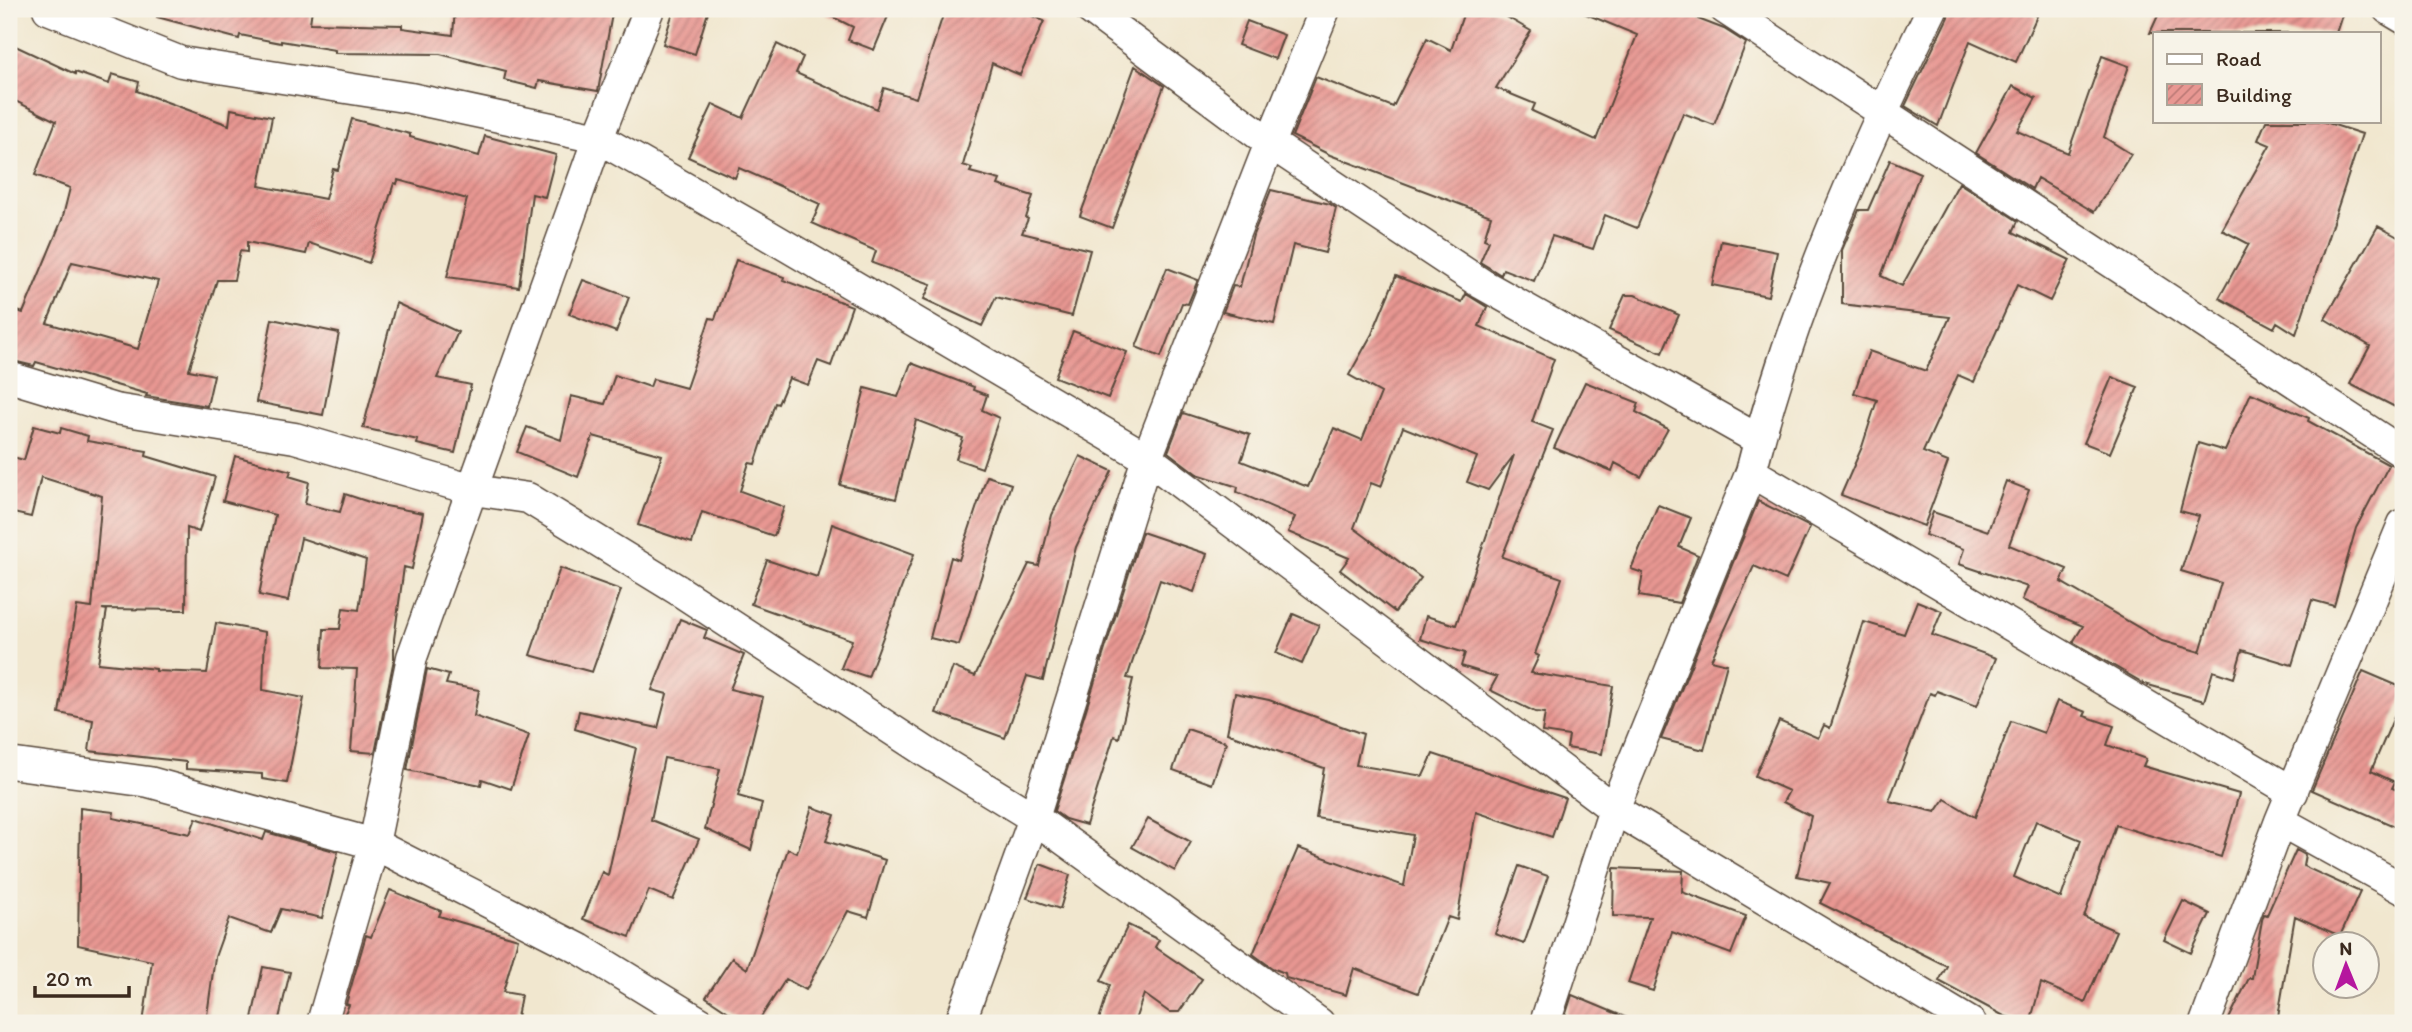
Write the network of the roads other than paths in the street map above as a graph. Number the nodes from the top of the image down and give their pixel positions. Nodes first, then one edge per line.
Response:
1 (48, 9) edge
2 (649, 9) edge
3 (1090, 9) edge
4 (1325, 9) edge
5 (1725, 9) edge
6 (1932, 9) edge
7 (2388, 9) edge
8 (2403, 18) edge
9 (1881, 112) junction
10 (598, 138) junction
11 (1270, 143) junction
12 (9, 377) edge
13 (1759, 440) junction
14 (2403, 453) edge
15 (1147, 458) junction
16 (1751, 472) junction
17 (472, 491) junction
18 (2403, 524) edge
19 (9, 763) edge
20 (2293, 792) junction
21 (1615, 809) junction
22 (1034, 818) junction
23 (2280, 821) junction
24 (374, 844) junction
25 (2403, 890) edge
26 (322, 1023) edge
27 (701, 1023) edge
28 (960, 1023) edge
29 (1319, 1023) edge
30 (1545, 1023) edge
31 (1971, 1023) edge
32 (2205, 1023) edge

1 - 10 street
2 - 10 street
3 - 11 street
4 - 11 street
5 - 9 street
6 - 9 street
7 - 8 street
9 - 13 street
9 - 14 street
10 - 15 street
10 - 17 street
11 - 13 street
11 - 15 street
12 - 17 street
13 - 16 street
15 - 21 street
15 - 22 street
16 - 20 street
16 - 21 street
17 - 22 street
17 - 24 street
18 - 20 street
19 - 24 street
20 - 23 street
21 - 30 street
21 - 31 street
22 - 28 street
22 - 29 street
23 - 25 street
23 - 32 street
24 - 26 street
24 - 27 street

